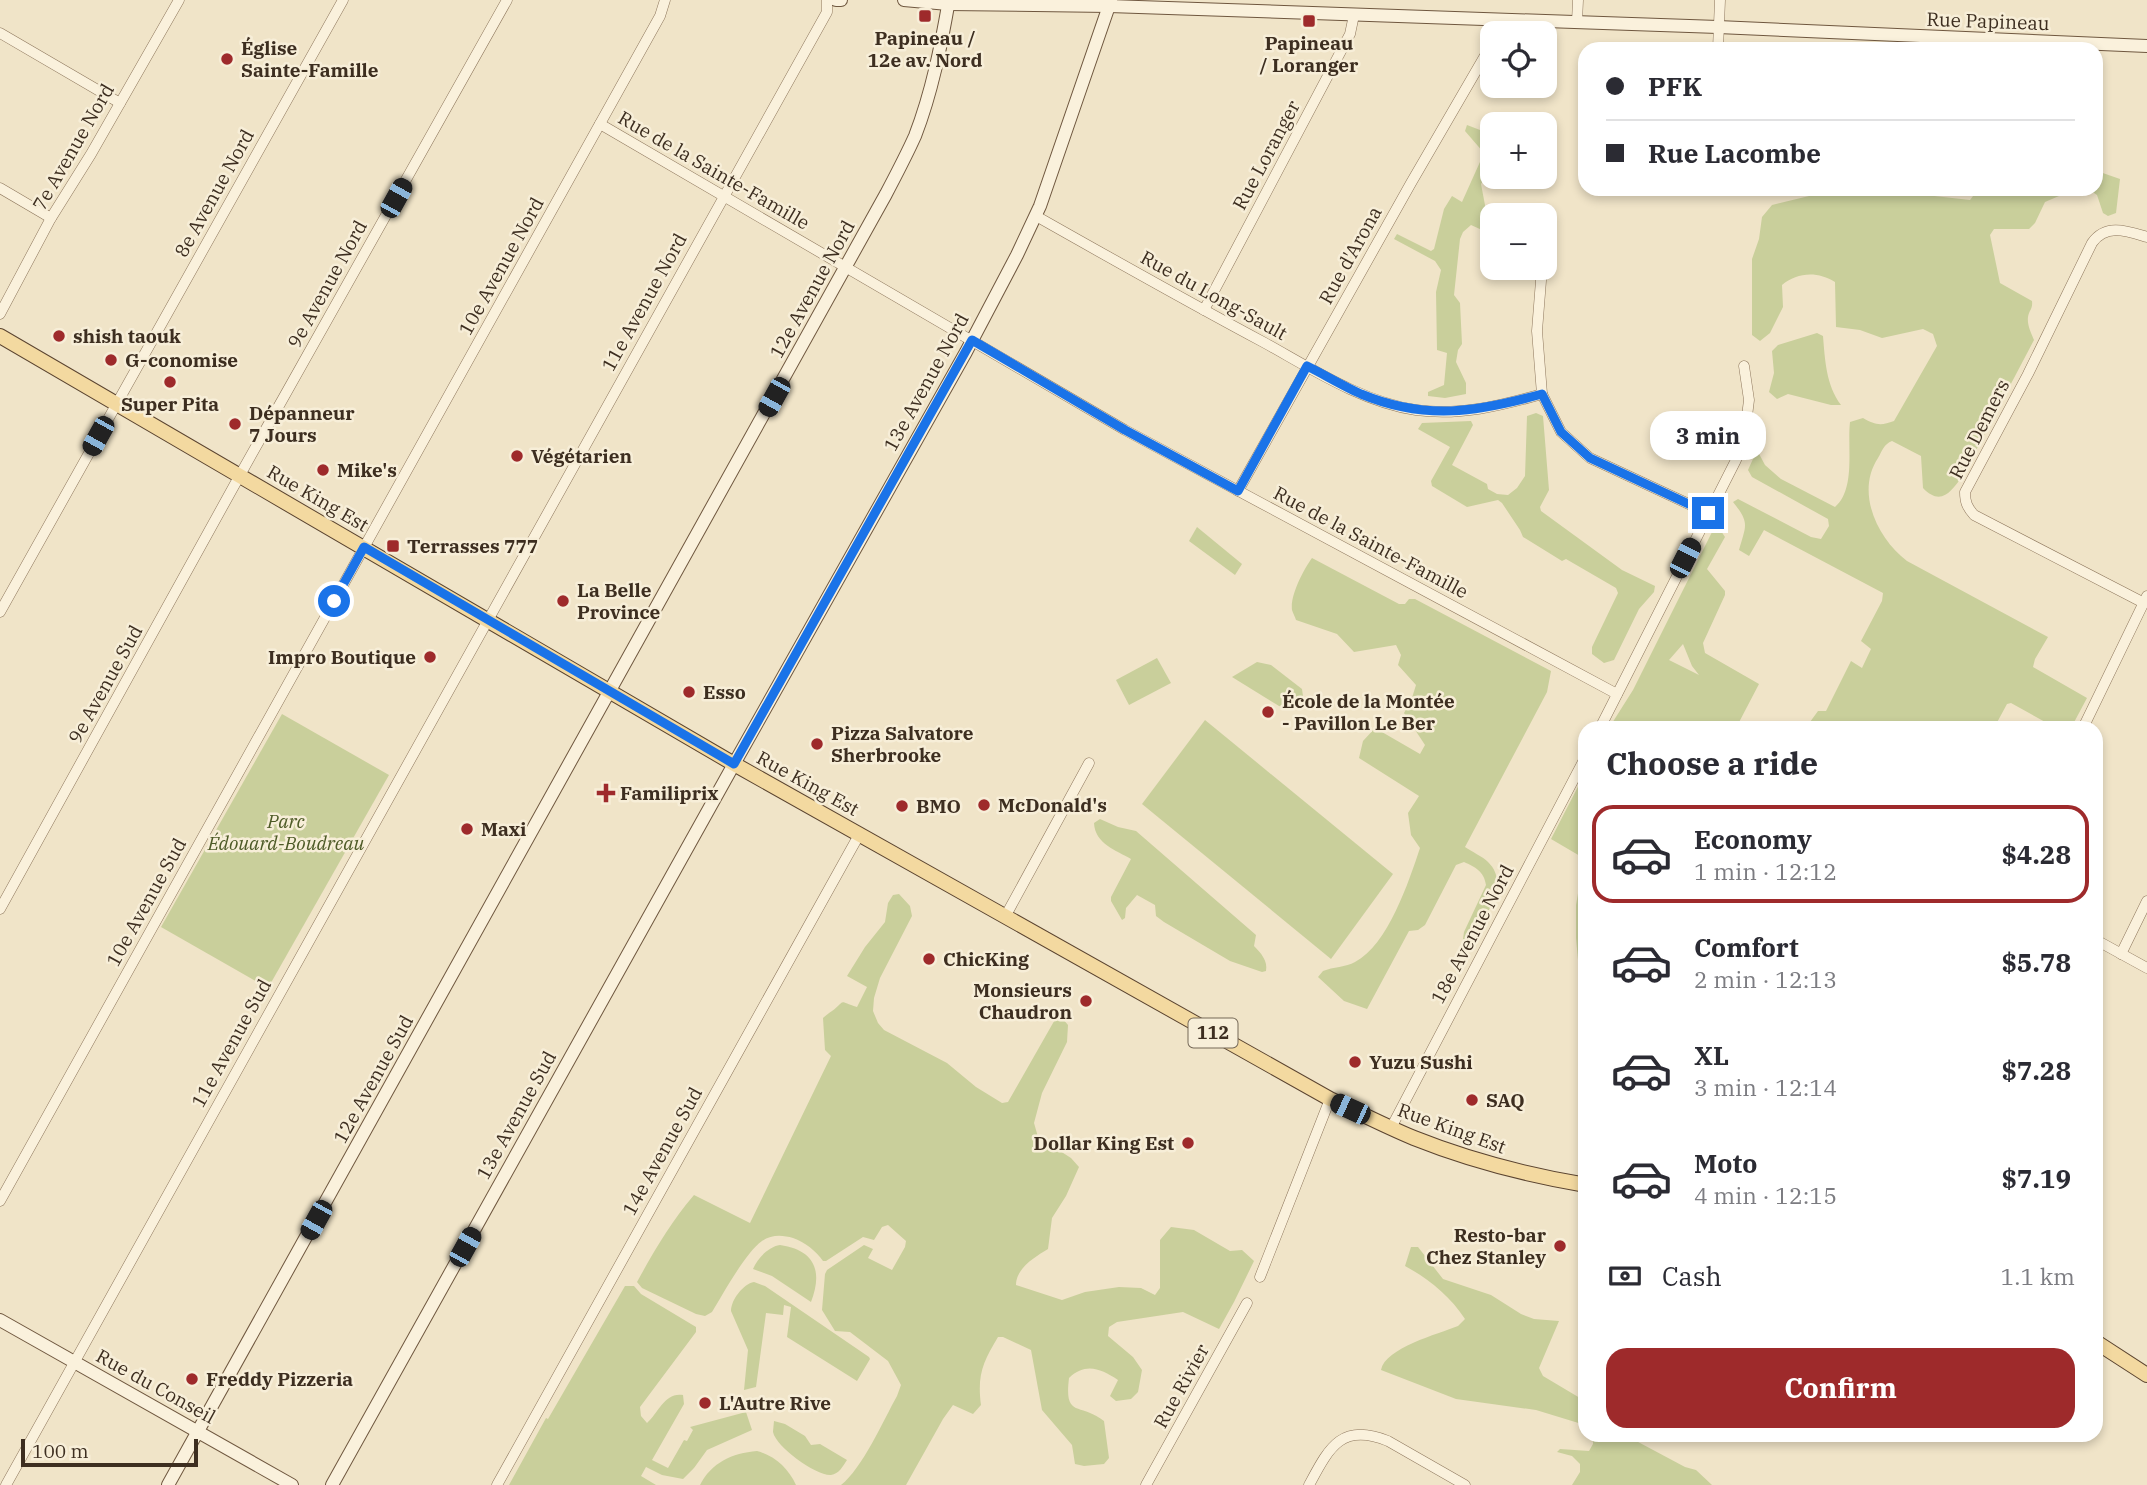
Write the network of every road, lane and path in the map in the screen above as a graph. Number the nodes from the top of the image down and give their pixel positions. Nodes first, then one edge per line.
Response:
1 (179, 0) edge
2 (343, 0) edge
3 (507, 0) edge
4 (666, 0) edge
5 (827, 0) edge
6 (904, 0) edge
7 (1578, 0) edge
8 (1720, 0) edge
9 (949, 2) edge
10 (1110, 3) edge
11 (1354, 15) junction
12 (1494, 20) joint
13 (1577, 22) junction
14 (1718, 27) junction
15 (0, 33) edge
16 (1718, 42) edge
17 (2057, 42) edge
18 (2103, 44) edge
19 (2147, 46) edge
20 (1480, 64) edge
21 (120, 103) junction
22 (600, 124) junction
23 (0, 188) edge
24 (723, 197) junction
25 (1036, 216) junction
26 (51, 219) junction
27 (2147, 237) edge
28 (846, 267) junction
29 (1541, 280) edge
30 (1204, 310) junction
31 (0, 314) edge
32 (0, 336) edge
33 (972, 340) junction
34 (1307, 366) junction
35 (1744, 366) dead end
36 (1542, 394) junction
37 (116, 404) junction
38 (240, 475) junction
39 (1238, 491) junction
40 (1708, 513) junction
41 (364, 547) junction
42 (2146, 600) edge
43 (0, 612) edge
44 (487, 620) junction
45 (611, 692) junction
46 (1618, 694) junction
47 (1604, 721) edge
48 (2086, 721) edge
49 (1089, 762) dead end
50 (734, 764) junction
51 (1578, 772) edge
52 (859, 835) junction
53 (2147, 901) edge
54 (0, 909) edge
55 (1005, 917) junction
56 (2103, 944) edge
57 (2121, 954) junction
58 (2147, 968) edge
59 (1330, 1099) junction
60 (1391, 1128) junction
61 (1578, 1183) edge
62 (0, 1200) edge
63 (1260, 1277) dead end
64 (1247, 1303) dead end
65 (0, 1321) edge
66 (2103, 1347) edge
67 (74, 1362) junction
68 (2147, 1375) edge
69 (198, 1432) junction
70 (6, 1485) edge
71 (168, 1485) edge
72 (292, 1485) edge
73 (332, 1485) edge
74 (497, 1485) edge
75 (1146, 1485) edge
76 (1309, 1485) edge
77 (1465, 1485) edge

1 - 21 street, 7e Avenue Nord
2 - 37 street, 8e Avenue Nord
3 - 38 street, 9e Avenue Nord
4 - 22 street, 10e Avenue Nord
5 - 24 street, 11e Avenue Nord
6 - 9 main road, Rue Papineau
7 - 13 street
8 - 14 street
9 - 10 main road, Rue Papineau
9 - 28 main road, 12e Avenue Nord
10 - 11 main road, Rue Papineau
10 - 25 main road, 13e Avenue Nord
11 - 12 main road, Rue Papineau
11 - 30 street, Rue Loranger
12 - 13 main road, Rue Papineau
13 - 14 main road, Rue Papineau
14 - 16 street
14 - 17 main road, Rue Papineau
15 - 21 street
18 - 19 main road, Rue Papineau
20 - 34 street, Rue d'Arona
21 - 26 street, 7e Avenue Nord
22 - 24 street, Rue de la Sainte-Famille
22 - 41 street, 10e Avenue Nord
23 - 26 street
24 - 28 street, Rue de la Sainte-Famille
24 - 44 street, 11e Avenue Nord
25 - 30 street, Rue du Long-Sault
25 - 33 main road, 13e Avenue Nord
26 - 31 street, 7e Avenue Nord
27 - 42 street, Rue Demers
28 - 33 street, Rue de la Sainte-Famille
28 - 45 main road, 12e Avenue Nord
29 - 36 street
30 - 34 street, Rue du Long-Sault
32 - 37 main road, Rue King Est / 112
33 - 39 street, Rue de la Sainte-Famille
33 - 50 main road, 13e Avenue Nord
34 - 36 street, Rue du Long-Sault
34 - 39 street, Rue d'Arona
35 - 40 street
36 - 40 street
37 - 38 main road, Rue King Est / 112
37 - 43 street, 8e Avenue Nord
38 - 41 main road, Rue King Est / 112
38 - 54 street, 9e Avenue Sud
39 - 46 street, Rue de la Sainte-Famille
40 - 46 street
41 - 44 main road, Rue King Est / 112
41 - 62 street, 10e Avenue Sud
42 - 48 street
44 - 45 main road, Rue King Est / 112
44 - 67 street, 11e Avenue Sud
45 - 50 main road, Rue King Est / 112
45 - 69 main road, 12e Avenue Sud
46 - 47 street
49 - 55 street
50 - 52 main road, Rue King Est / 112
50 - 73 main road, 13e Avenue Sud
51 - 60 street, 18e Avenue Nord
52 - 55 main road, Rue King Est / 112
52 - 74 street, 14e Avenue Sud
53 - 57 street
55 - 59 main road, Rue King Est / 112
56 - 57 street
57 - 58 street
59 - 60 main road, Rue King Est / 112
59 - 63 street
60 - 61 main road, Rue King Est / 112
64 - 75 street, Rue Rivier
65 - 67 main road, Rue du Conseil
66 - 68 main road
67 - 69 main road, Rue du Conseil
67 - 70 street, 11e Avenue Sud
69 - 71 main road, 12e Avenue Sud
69 - 72 main road, Rue du Conseil
76 - 77 street

